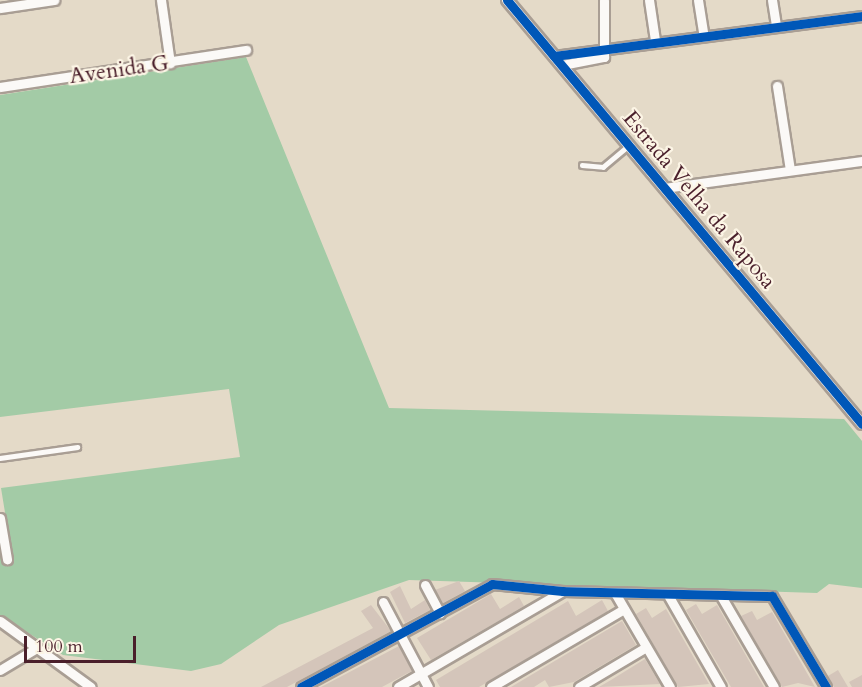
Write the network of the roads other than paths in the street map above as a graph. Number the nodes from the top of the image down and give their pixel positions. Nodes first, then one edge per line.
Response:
1 (54, 0) edge
2 (161, 0) edge
3 (507, 0) edge
4 (604, 0) edge
5 (649, 0) edge
6 (698, 0) edge
7 (772, 0) edge
8 (0, 8) edge
9 (862, 16) edge
10 (776, 25) junction
11 (703, 33) junction
12 (655, 40) junction
13 (608, 46) junction
14 (242, 53) dead end
15 (554, 56) junction
16 (170, 63) junction
17 (561, 65) junction
18 (777, 86) dead end
19 (0, 87) edge
20 (628, 146) junction
21 (862, 161) edge
22 (582, 165) dead end
23 (790, 170) junction
24 (664, 188) junction
25 (861, 422) edge
26 (77, 447) dead end
27 (0, 458) edge
28 (0, 518) edge
29 (6, 559) dead end
30 (425, 585) dead end
31 (563, 591) junction
32 (615, 593) junction
33 (668, 595) junction
34 (721, 596) junction
35 (383, 602) dead end
36 (624, 609) junction
37 (440, 613) junction
38 (0, 621) edge
39 (401, 635) junction
40 (646, 647) junction
41 (35, 649) junction
42 (0, 670) edge
43 (422, 675) junction
44 (91, 687) edge
45 (301, 687) edge
46 (398, 687) edge
47 (429, 687) edge
48 (491, 687) edge
49 (579, 687) edge
50 (669, 687) edge
51 (721, 687) edge
52 (774, 687) edge
53 (826, 687) edge

1 - 8 street
2 - 16 street
3 - 15 street, Estrada Velha da Raposa
4 - 13 street
5 - 12 street
6 - 11 street
7 - 10 street
9 - 10 street
10 - 11 street
11 - 12 street
12 - 13 street
13 - 15 street
13 - 17 street
14 - 16 street, Avenida G
15 - 17 street, Estrada Velha da Raposa
16 - 19 street, Avenida G
17 - 20 street, Estrada Velha da Raposa
18 - 23 street
20 - 22 lane
20 - 24 street, Estrada Velha da Raposa
21 - 23 street
23 - 24 street
24 - 25 street, Estrada Velha da Raposa
26 - 27 lane
28 - 29 street
30 - 37 street
31 - 32 street
31 - 37 street
31 - 43 street
32 - 33 street
32 - 36 street
33 - 34 street
33 - 51 street
34 - 52 street
34 - 53 street
35 - 39 street
36 - 40 street
36 - 48 street
37 - 39 street
38 - 41 street
39 - 43 street
39 - 45 street
40 - 49 street
40 - 50 street
41 - 42 street
41 - 44 street
43 - 46 street
43 - 47 street

